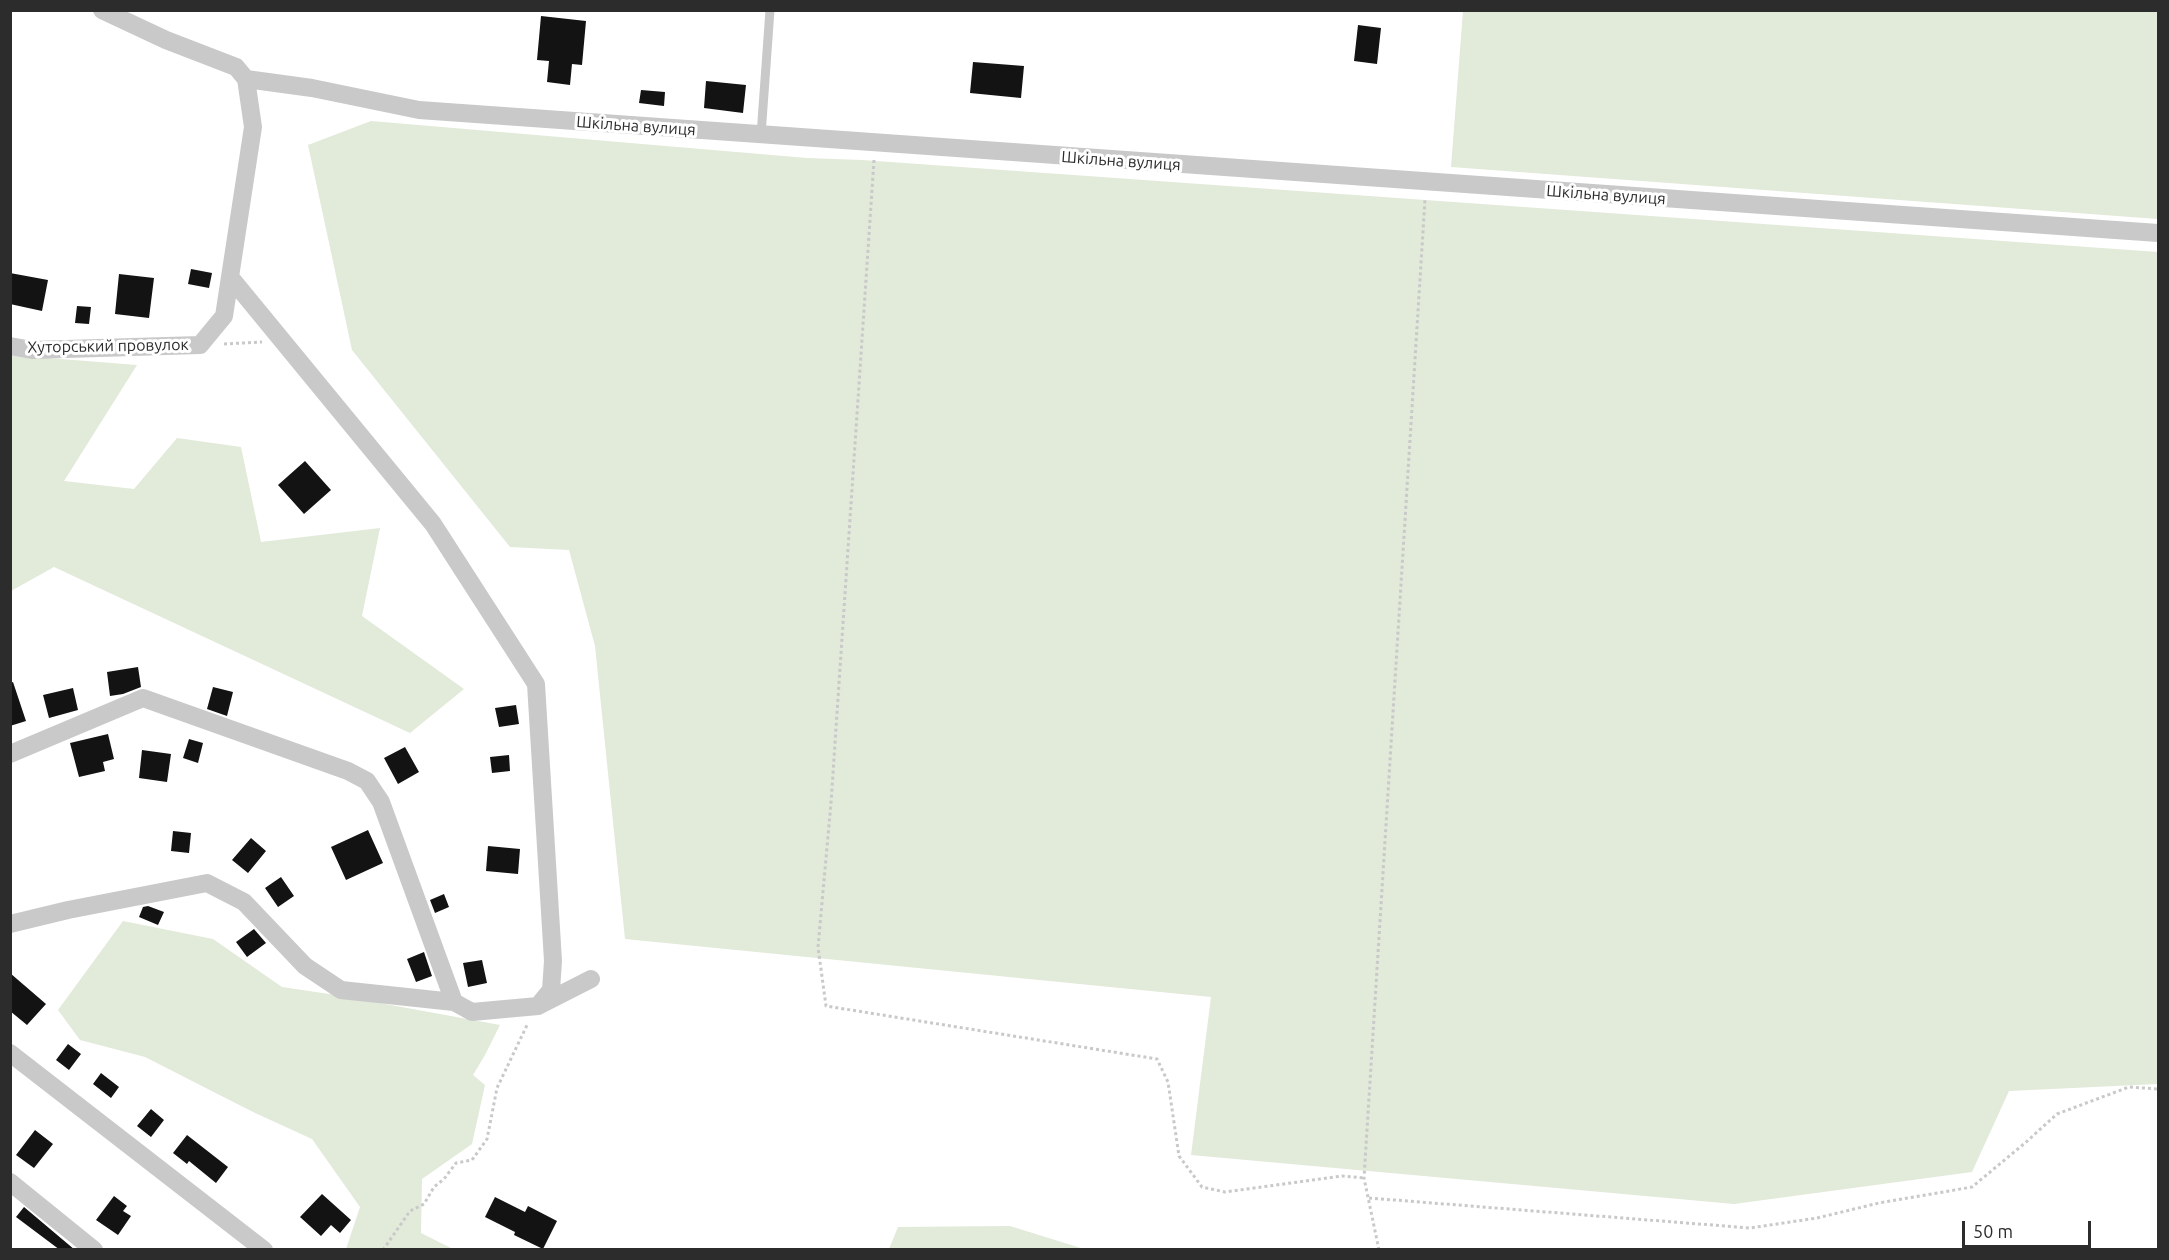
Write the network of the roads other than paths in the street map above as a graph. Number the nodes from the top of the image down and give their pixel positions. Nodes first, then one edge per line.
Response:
1 (102, 10) edge
2 (770, 10) edge
3 (246, 79) junction
4 (761, 135) junction
5 (2158, 233) edge
6 (230, 277) junction
7 (10, 346) edge
8 (10, 754) edge
9 (10, 924) edge
10 (591, 979) dead end
11 (454, 1002) junction
12 (538, 1006) junction
13 (10, 1053) edge
14 (10, 1182) edge
15 (94, 1250) edge
16 (264, 1250) edge

1 - 3 street, Шкільна вулиця
2 - 4 lane
3 - 4 street, Шкільна вулиця
3 - 6 street, Хуторський провулок
4 - 5 street, Шкільна вулиця
6 - 7 street, Хуторський провулок
6 - 12 street
8 - 11 street
9 - 11 street
10 - 12 street
11 - 12 street
13 - 16 street
14 - 15 street

